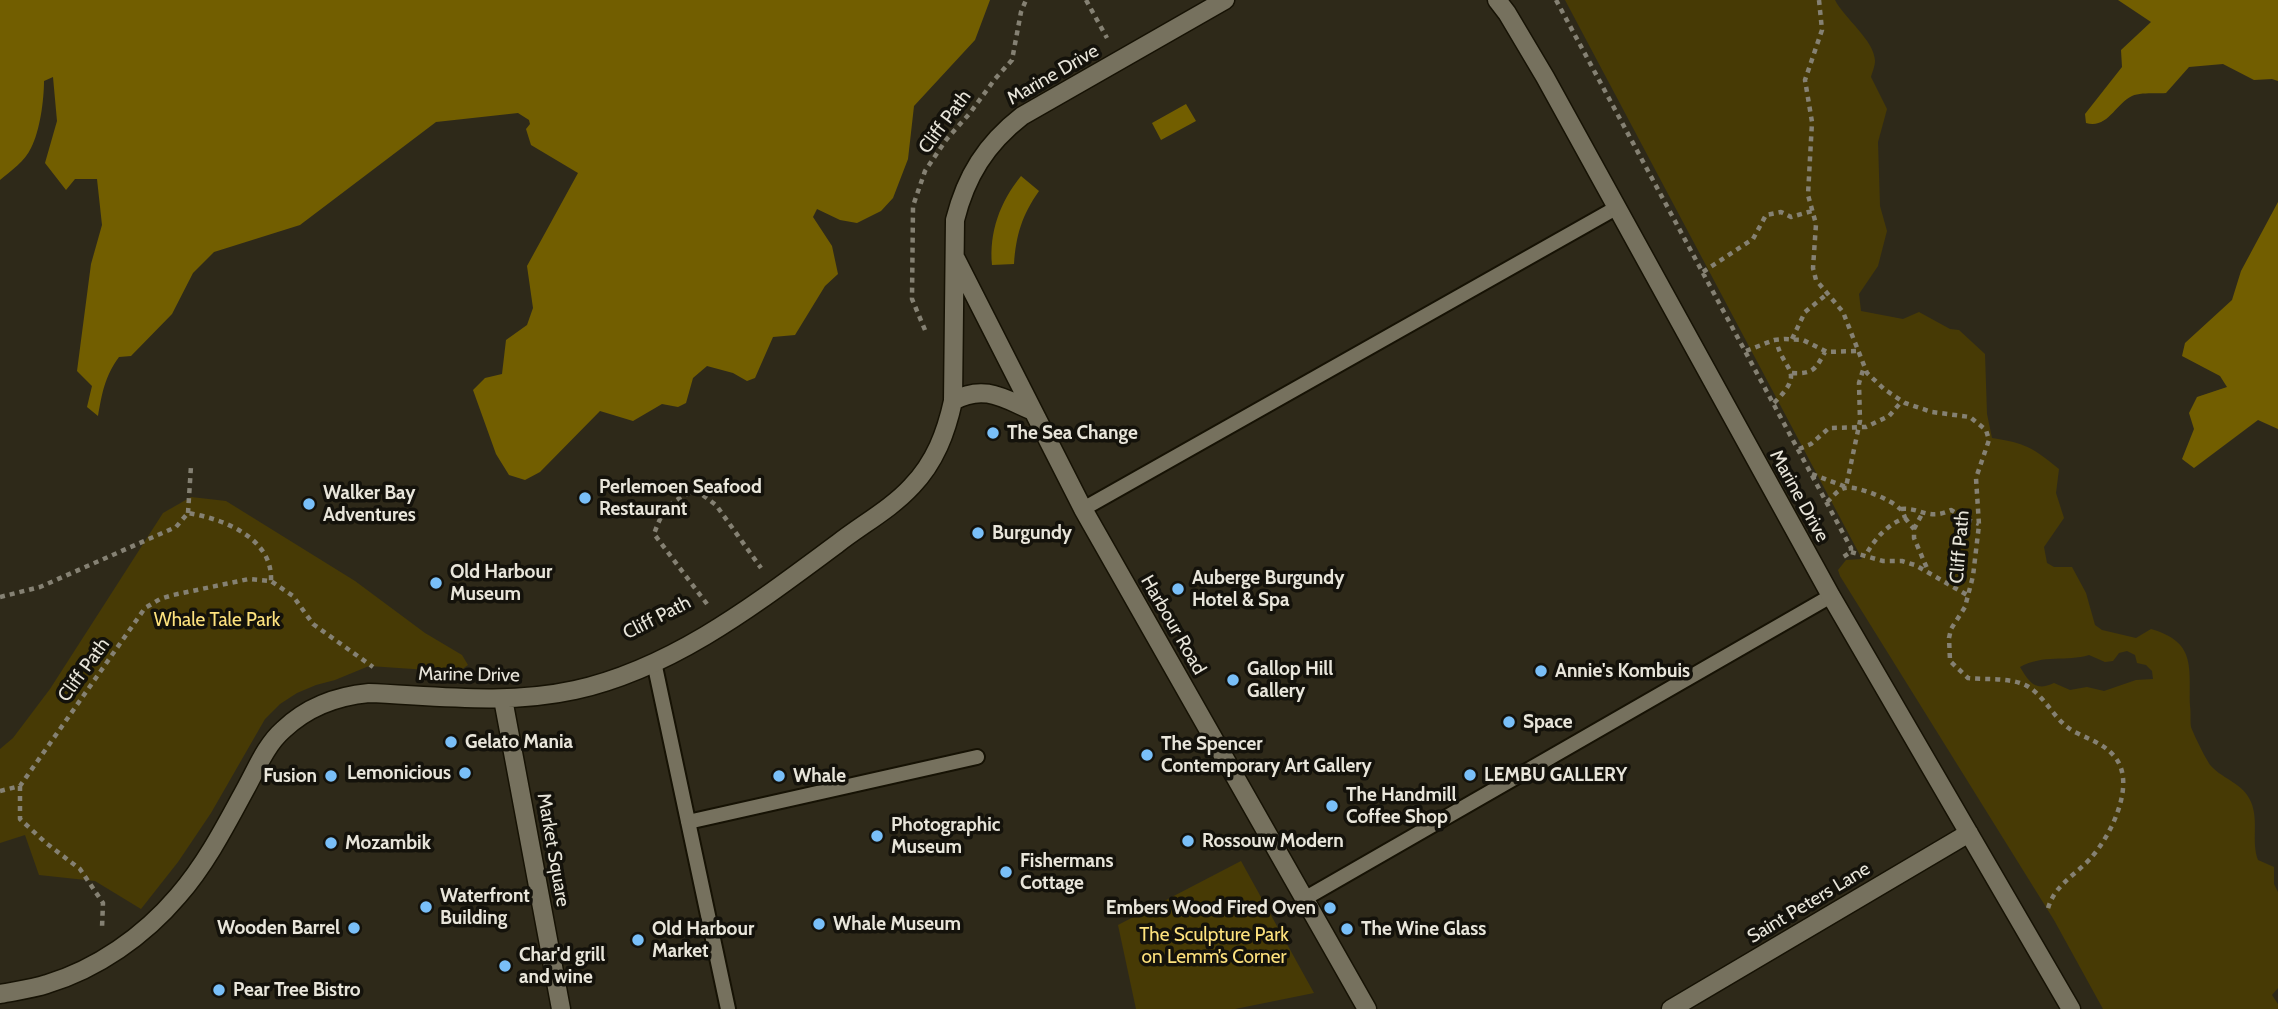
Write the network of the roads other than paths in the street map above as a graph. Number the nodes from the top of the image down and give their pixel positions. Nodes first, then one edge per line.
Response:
1 (1225, 0) edge
2 (1497, 0) edge
3 (1616, 208) junction
4 (954, 256) junction
5 (953, 401) junction
6 (1033, 411) junction
7 (1083, 509) junction
8 (1830, 596) junction
9 (653, 662) junction
10 (503, 699) junction
11 (977, 757) dead end
12 (688, 822) junction
13 (1969, 833) junction
14 (1304, 899) junction
15 (0, 994) edge
16 (561, 1009) edge
17 (728, 1009) edge
18 (1367, 1009) edge
19 (1671, 1009) edge
20 (2071, 1009) edge

1 - 4 street, Marine Drive
2 - 3 street, Marine Drive
3 - 7 lane
3 - 8 street, Marine Drive
4 - 5 street, Marine Drive
4 - 6 street, Harbour Road
5 - 6 street
5 - 9 street, Marine Drive
6 - 7 street, Harbour Road
7 - 14 street, Harbour Road
8 - 13 street, Marine Drive
8 - 14 lane
9 - 10 street, Marine Drive
9 - 12 lane
10 - 15 street, Marine Drive
10 - 16 street, Market Square
11 - 12 lane
12 - 17 lane
13 - 19 street, Saint Peters Lane
13 - 20 street, Marine Drive
14 - 18 street, Harbour Road

